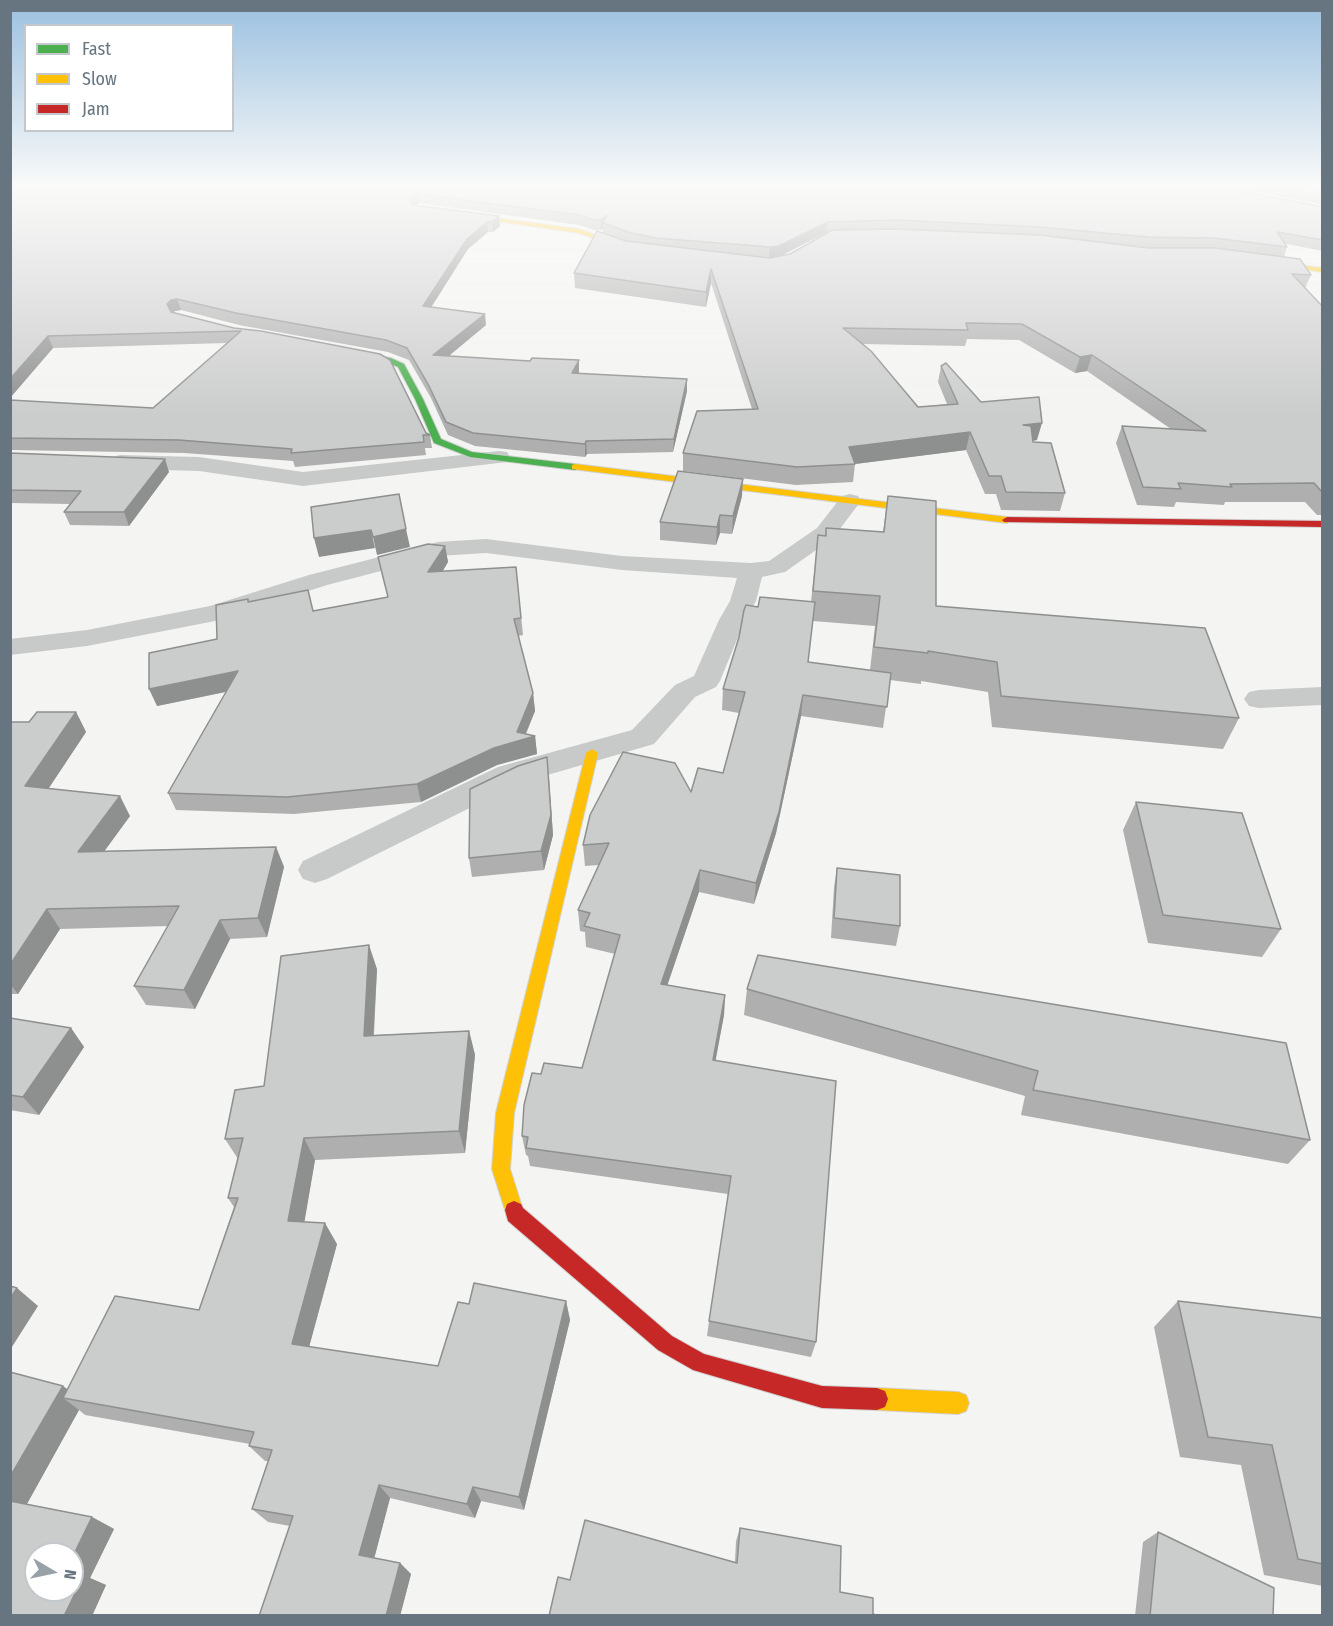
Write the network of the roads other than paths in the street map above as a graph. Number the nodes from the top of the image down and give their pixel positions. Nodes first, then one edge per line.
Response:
1 (1267, 263) edge
2 (1323, 270) edge
3 (332, 348) edge
4 (499, 457) junction
5 (98, 461) edge
6 (850, 501) junction
7 (1323, 524) edge
8 (751, 571) junction
9 (10, 647) edge
10 (1323, 696) edge
11 (1259, 699) dead end
12 (592, 753) junction
13 (315, 870) dead end
14 (958, 1403) dead end

1 - 2 street
3 - 4 street
4 - 5 street
4 - 6 street
6 - 7 street
6 - 8 street
8 - 9 street
8 - 12 street
10 - 11 street
12 - 13 street
12 - 14 street

